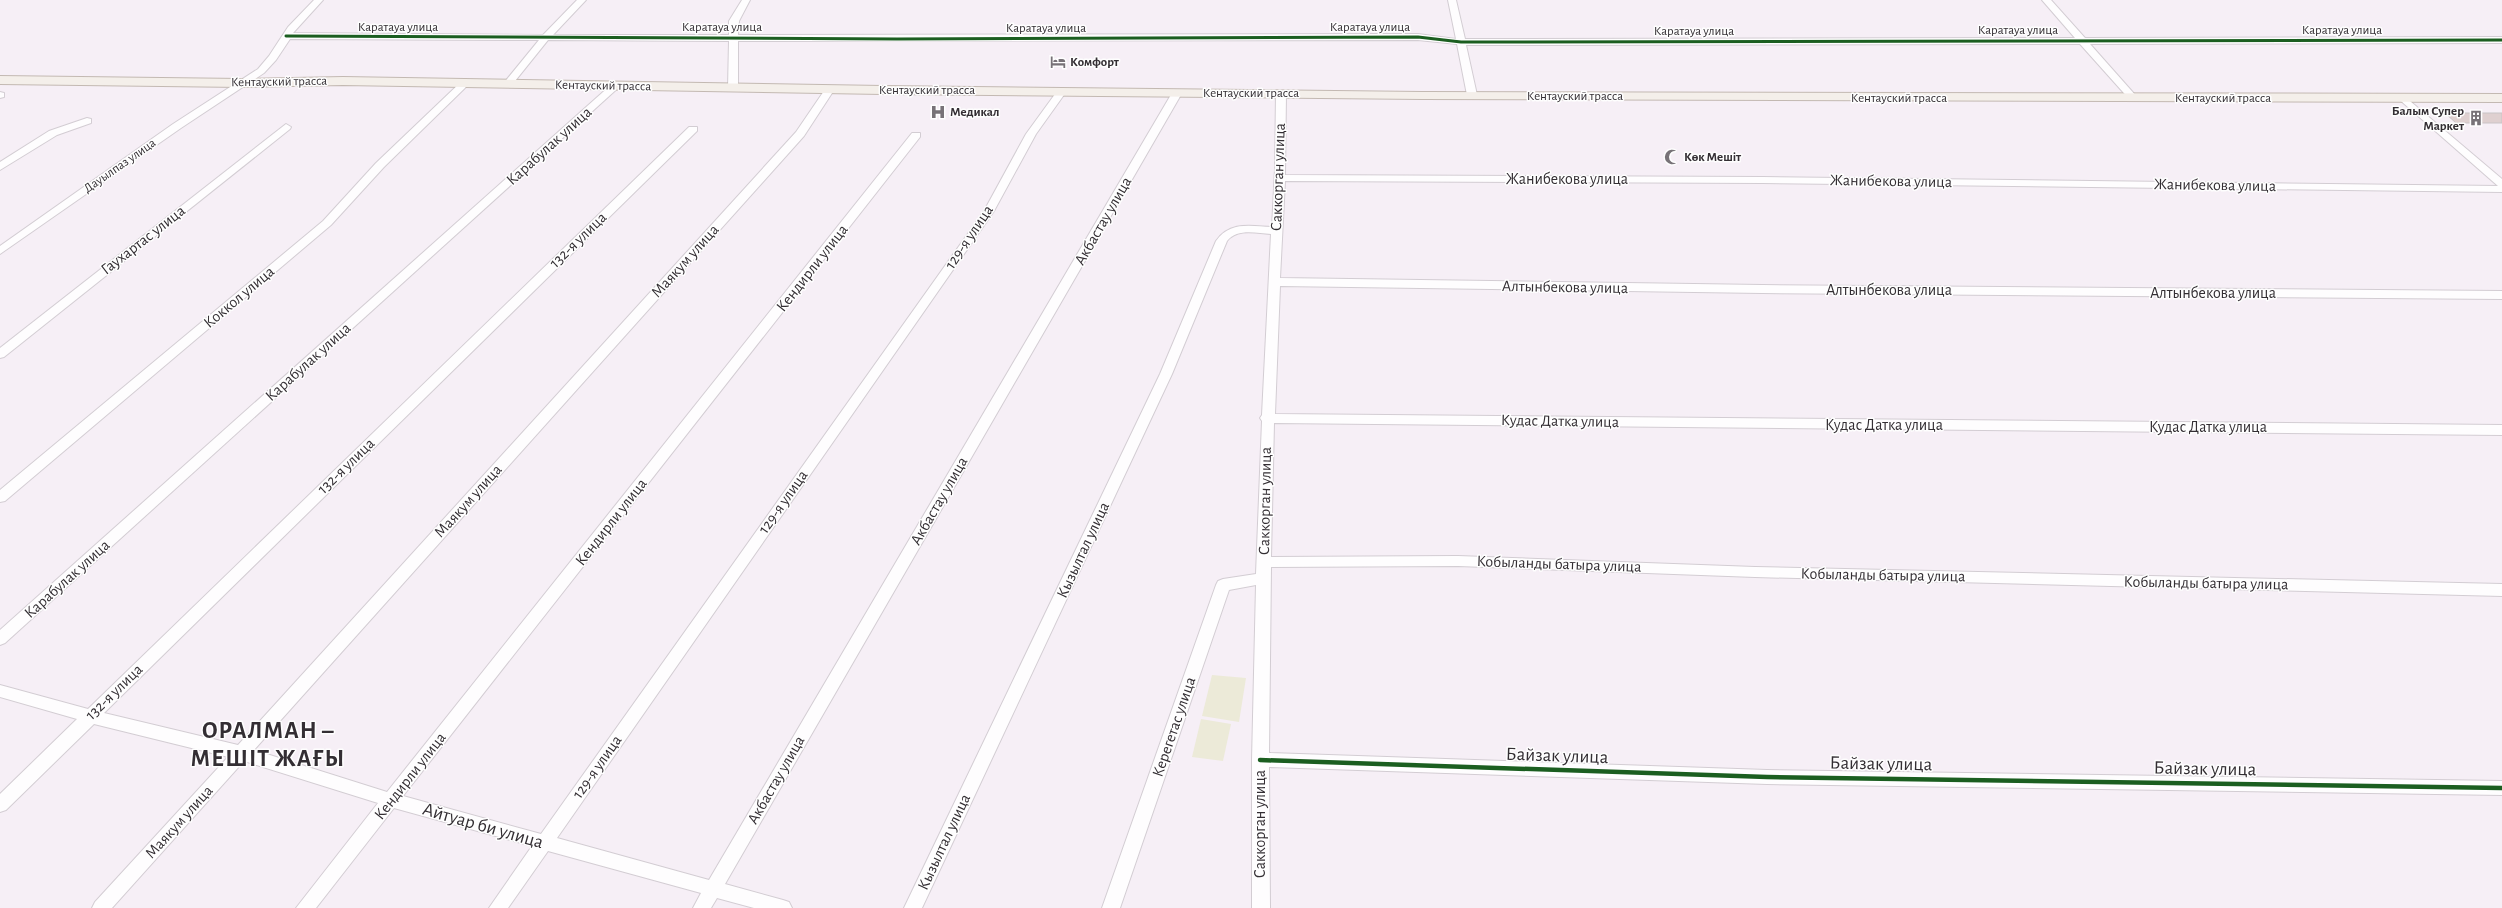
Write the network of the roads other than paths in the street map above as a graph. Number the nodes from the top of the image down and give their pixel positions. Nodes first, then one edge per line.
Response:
1 (319, 0) edge
2 (582, 0) edge
3 (746, 0) edge
4 (1452, 0) edge
5 (2046, 0) edge
6 (286, 36) junction
7 (733, 36) junction
8 (545, 38) junction
9 (2082, 40) junction
10 (2502, 40) edge
11 (1461, 42) junction
12 (0, 80) edge
13 (242, 83) junction
14 (464, 84) junction
15 (508, 84) junction
16 (616, 86) junction
17 (733, 88) junction
18 (829, 90) junction
19 (1060, 92) junction
20 (1177, 93) junction
21 (1281, 94) junction
22 (1472, 95) junction
23 (2502, 98) edge
24 (2134, 99) junction
25 (2404, 99) junction
26 (87, 121) dead end
27 (286, 127) dead end
28 (693, 129) dead end
29 (916, 135) dead end
30 (0, 167) edge
31 (1280, 178) junction
32 (2502, 184) edge
33 (2502, 189) edge
34 (1276, 231) junction
35 (0, 251) edge
36 (1276, 282) junction
37 (2502, 295) edge
38 (0, 354) edge
39 (1266, 418) junction
40 (2502, 430) edge
41 (0, 497) edge
42 (1263, 562) junction
43 (1263, 578) junction
44 (2502, 590) edge
45 (0, 639) edge
46 (0, 691) edge
47 (89, 716) junction
48 (241, 753) junction
49 (1260, 760) junction
50 (2502, 788) edge
51 (391, 800) junction
52 (0, 805) edge
53 (544, 843) junction
54 (712, 890) junction
55 (101, 908) edge
56 (305, 908) edge
57 (498, 908) edge
58 (702, 908) edge
59 (783, 908) edge
60 (913, 908) edge
61 (1111, 908) edge
62 (1261, 908) edge

1 - 6 street, Дауылпаз улица
2 - 8 street
3 - 7 street
4 - 11 street
5 - 9 street
6 - 8 street, Каратауа улица
6 - 13 street, Дауылпаз улица
7 - 8 street, Каратауа улица
7 - 11 street, Каратауа улица
7 - 17 street
8 - 15 street
9 - 10 street, Каратауа улица
9 - 11 street, Каратауа улица
9 - 24 street
11 - 22 street
12 - 13 main road, Кентауский трасса
13 - 14 main road, Кентауский трасса
13 - 35 street, Дауылпаз улица
14 - 15 main road, Кентауский трасса
14 - 41 street, Коккол улица
15 - 16 main road, Кентауский трасса
16 - 17 main road, Кентауский трасса
16 - 45 street, Карабулак улица
17 - 18 main road, Кентауский трасса
18 - 19 main road, Кентауский трасса
18 - 48 street, Маякум улица
19 - 20 main road, Кентауский трасса
19 - 53 street, 129-я улица
20 - 21 main road, Кентауский трасса
20 - 54 street, Акбастау улица
21 - 22 main road, Кентауский трасса
21 - 31 street, Саккорган улица
22 - 24 main road, Кентауский трасса
23 - 25 main road, Кентауский трасса
24 - 25 main road, Кентауский трасса
25 - 32 street
26 - 30 street
27 - 38 street, Гаухартас улица
28 - 47 street, 132-я улица
29 - 51 street, Кендирли улица
31 - 33 street, Жанибекова улица
31 - 34 street, Саккорган улица
34 - 36 street, Саккорган улица
34 - 60 street, Кызылтал улица
36 - 37 street, Алтынбекова улица
36 - 39 street, Саккорган улица
39 - 40 street, Кудас Датка улица
39 - 42 street, Саккорган улица
42 - 43 street, Саккорган улица
42 - 44 street, Кобыланды батыра улица
43 - 49 street, Саккорган улица
43 - 61 street, Керегетас улица
46 - 47 street, Айтуар би улица
47 - 48 street, Айтуар би улица
47 - 52 street, 132-я улица
48 - 51 street, Айтуар би улица
48 - 55 street, Маякум улица
49 - 50 street, Байзак улица
49 - 62 street, Саккорган улица
51 - 53 street, Айтуар би улица
51 - 56 street, Кендирли улица
53 - 54 street, Айтуар би улица
53 - 57 street, 129-я улица
54 - 58 street, Акбастау улица
54 - 59 street, Айтуар би улица

